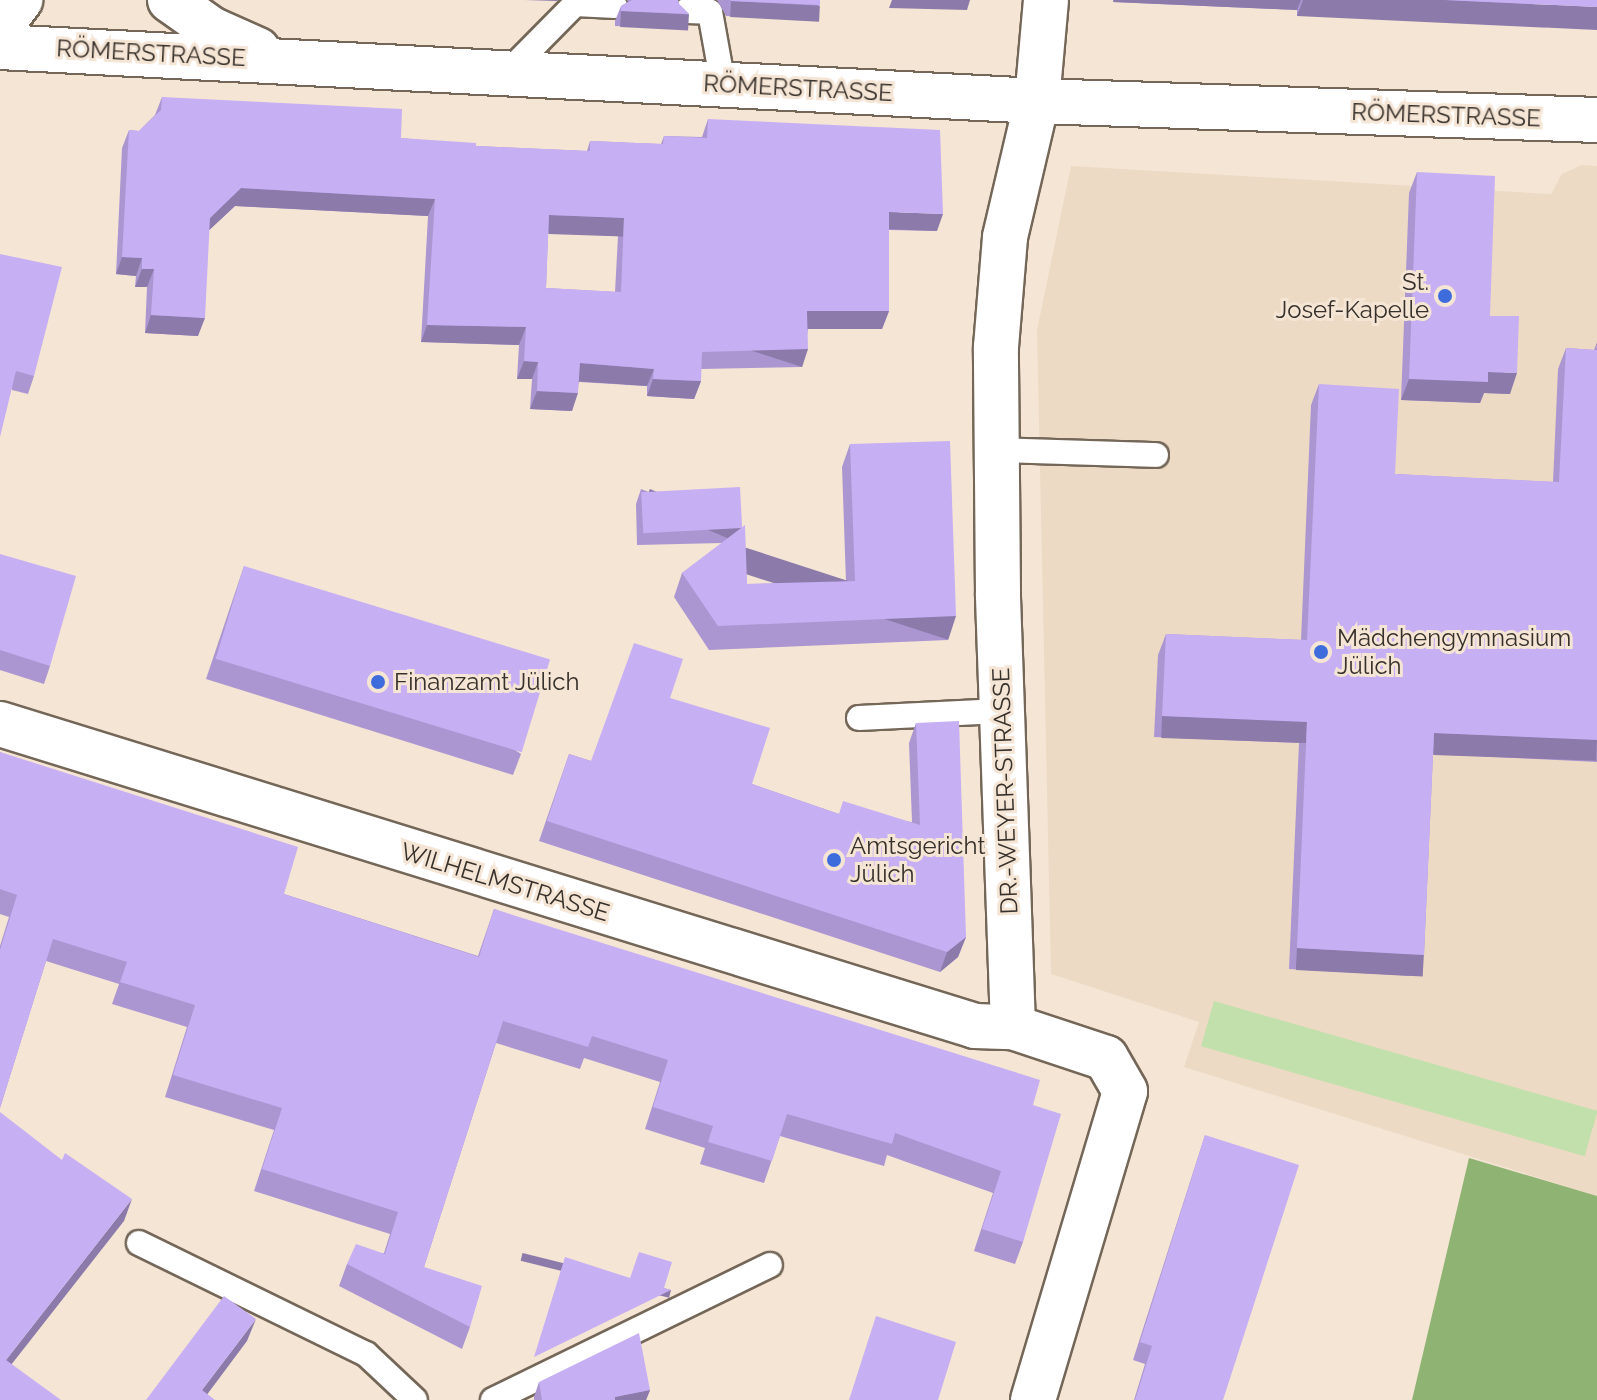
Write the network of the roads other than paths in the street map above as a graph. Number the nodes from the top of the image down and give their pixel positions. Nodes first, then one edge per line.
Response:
1 (20, 0) edge
2 (170, 0) edge
3 (1046, 0) edge
4 (576, 2) edge
5 (615, 6) dead end
6 (700, 8) edge
7 (0, 27) edge
8 (0, 47) edge
9 (279, 59) junction
10 (509, 71) junction
11 (723, 84) junction
12 (1037, 101) junction
13 (1597, 120) edge
14 (997, 450) junction
15 (1156, 455) dead end
16 (1002, 711) junction
17 (859, 718) dead end
18 (0, 724) edge
19 (1013, 1027) junction
20 (139, 1243) dead end
21 (770, 1265) dead end
22 (415, 1400) edge
23 (493, 1400) edge
24 (1033, 1400) edge

1 - 7 street
2 - 9 street
3 - 12 street, DR.-WEYER-STRASSE
4 - 5 lane
4 - 10 lane
6 - 11 lane
8 - 9 street, RÖMERSTRASSE
9 - 10 street, RÖMERSTRASSE
10 - 11 street, RÖMERSTRASSE
11 - 12 street, RÖMERSTRASSE
12 - 13 street, RÖMERSTRASSE
12 - 14 street, DR.-WEYER-STRASSE
14 - 15 lane
14 - 16 street, DR.-WEYER-STRASSE
16 - 17 lane
16 - 19 street, DR.-WEYER-STRASSE
18 - 19 street, WILHELMSTRASSE
19 - 24 street
20 - 22 lane
21 - 23 lane

